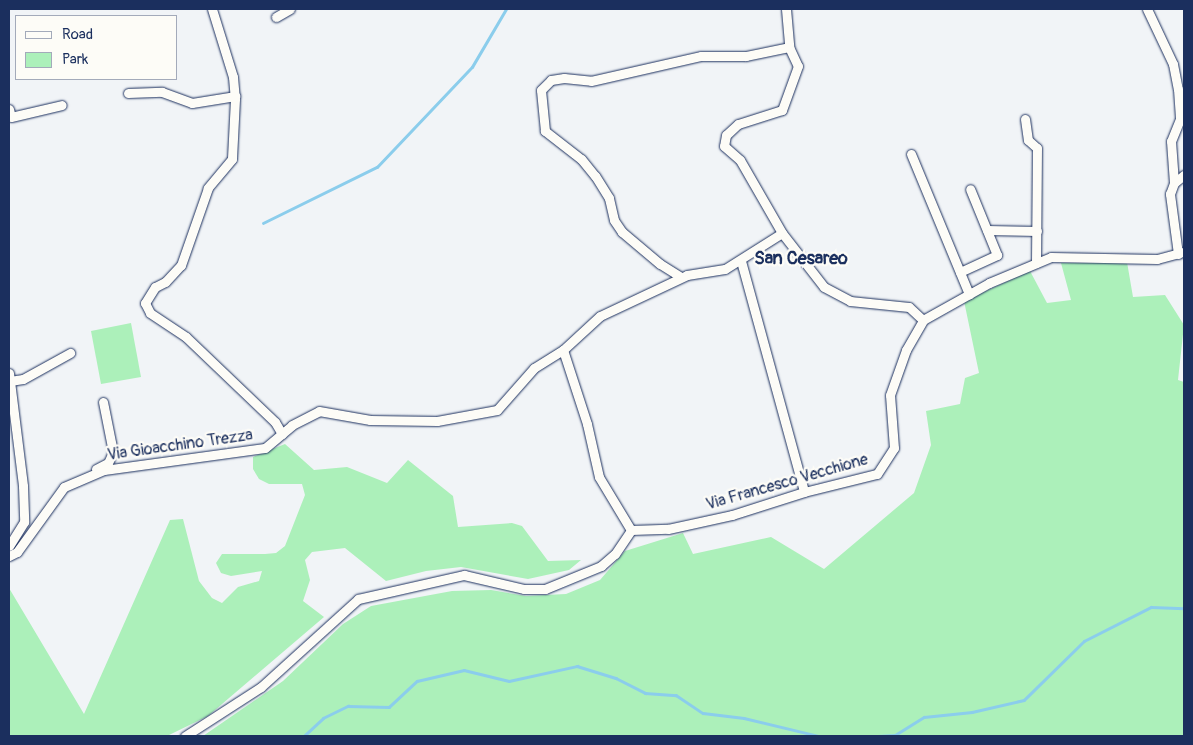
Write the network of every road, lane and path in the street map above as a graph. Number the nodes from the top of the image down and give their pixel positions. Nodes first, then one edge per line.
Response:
1 (212, 9) edge
2 (290, 9) edge
3 (786, 9) edge
4 (1147, 9) edge
5 (276, 17) dead end
6 (789, 47) junction
7 (128, 93) dead end
8 (235, 96) junction
9 (62, 105) dead end
10 (9, 109) edge
11 (1025, 119) dead end
12 (911, 154) dead end
13 (1184, 175) edge
14 (1174, 183) junction
15 (970, 189) dead end
16 (987, 230) junction
17 (1037, 231) junction
18 (782, 233) junction
19 (1181, 253) edge
20 (741, 261) junction
21 (1036, 263) junction
22 (960, 272) junction
23 (682, 277) junction
24 (969, 294) junction
25 (922, 320) junction
26 (563, 350) junction
27 (70, 353) dead end
28 (9, 377) edge
29 (103, 402) dead end
30 (282, 434) junction
31 (80, 480) junction
32 (804, 492) junction
33 (631, 530) junction
34 (9, 546) edge
35 (9, 556) edge
36 (185, 736) edge

1 - 8 street
2 - 5 street
3 - 6 street
4 - 14 street
6 - 18 street
6 - 23 street
7 - 8 street
8 - 30 street
9 - 10 street
11 - 17 street
12 - 22 street
13 - 14 street
14 - 19 street
15 - 16 street
16 - 17 street
16 - 22 street
17 - 21 street
18 - 20 street, Via Gioacchino Trezza
18 - 25 street
19 - 21 street
20 - 23 street, Via Gioacchino Trezza
20 - 32 street
21 - 24 street
22 - 24 street
23 - 26 street, Via Gioacchino Trezza
24 - 25 street
25 - 32 street, Via Francesco Vecchione
26 - 30 street, Via Gioacchino Trezza
26 - 33 street
27 - 28 street
28 - 34 street
29 - 31 street, Via Gioacchino Trezza
30 - 31 street, Via Gioacchino Trezza
31 - 35 street, Via Gioacchino Trezza
32 - 33 street, Via Francesco Vecchione
33 - 36 street

